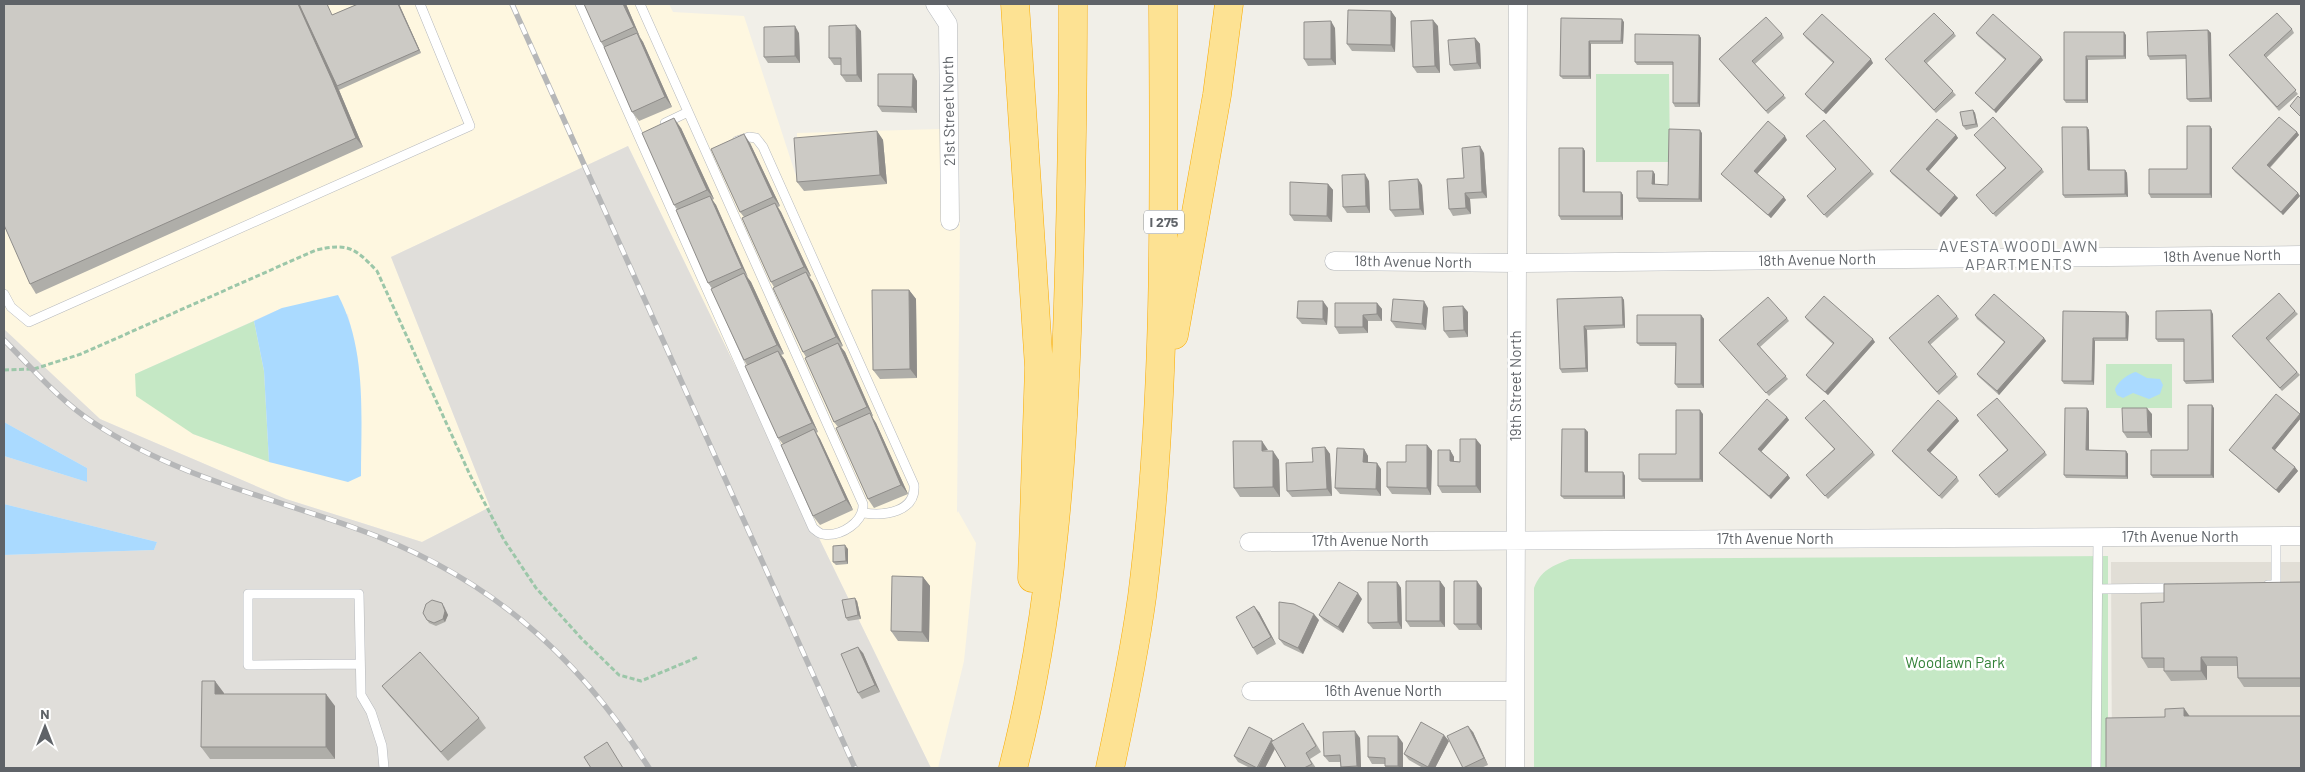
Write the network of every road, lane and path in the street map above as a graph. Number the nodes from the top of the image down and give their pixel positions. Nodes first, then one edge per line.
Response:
1 (420, 4) edge
2 (580, 4) edge
3 (640, 4) edge
4 (935, 4) edge
5 (1014, 4) edge
6 (1073, 4) edge
7 (1163, 4) edge
8 (1229, 4) edge
9 (1518, 4) edge
10 (688, 112) junction
11 (646, 132) junction
12 (732, 143) edge
13 (950, 222) dead end
14 (2301, 255) edge
15 (1334, 261) dead end
16 (1516, 263) junction
17 (4, 294) edge
18 (4, 370) edge
19 (1156, 440) junction
20 (864, 513) junction
21 (2301, 536) edge
22 (2276, 537) junction
23 (2098, 538) junction
24 (1516, 541) junction
25 (1249, 542) dead end
26 (2257, 585) edge
27 (2180, 587) edge
28 (2098, 589) junction
29 (698, 657) dead end
30 (360, 664) junction
31 (1251, 691) dead end
32 (1515, 691) junction
33 (1021, 737) junction
34 (384, 768) edge
35 (1013, 768) edge
36 (1110, 768) edge
37 (1516, 768) edge
38 (2096, 768) edge

1 - 17 lane
2 - 11 lane
3 - 10 lane
4 - 13 street, 21st Street North
5 - 33 highway
6 - 33 highway
7 - 19 highway, I 275
8 - 19 highway
9 - 16 street, 19th Street North
10 - 11 lane
10 - 20 lane
11 - 20 lane
12 - 20 lane
14 - 16 street, 18th Avenue North
15 - 16 street, 18th Avenue North
16 - 24 street, 19th Street North
18 - 29 path
19 - 36 highway, I 275
21 - 22 street, 17th Avenue North
22 - 23 street, 17th Avenue North
22 - 26 lane
23 - 24 street, 17th Avenue North
23 - 28 lane
24 - 25 street, 17th Avenue North
24 - 32 street, 19th Street North
27 - 28 lane
28 - 38 lane
30 - 30 lane
30 - 34 lane
31 - 32 street, 16th Avenue North
32 - 37 street, 19th Street North
33 - 35 highway

